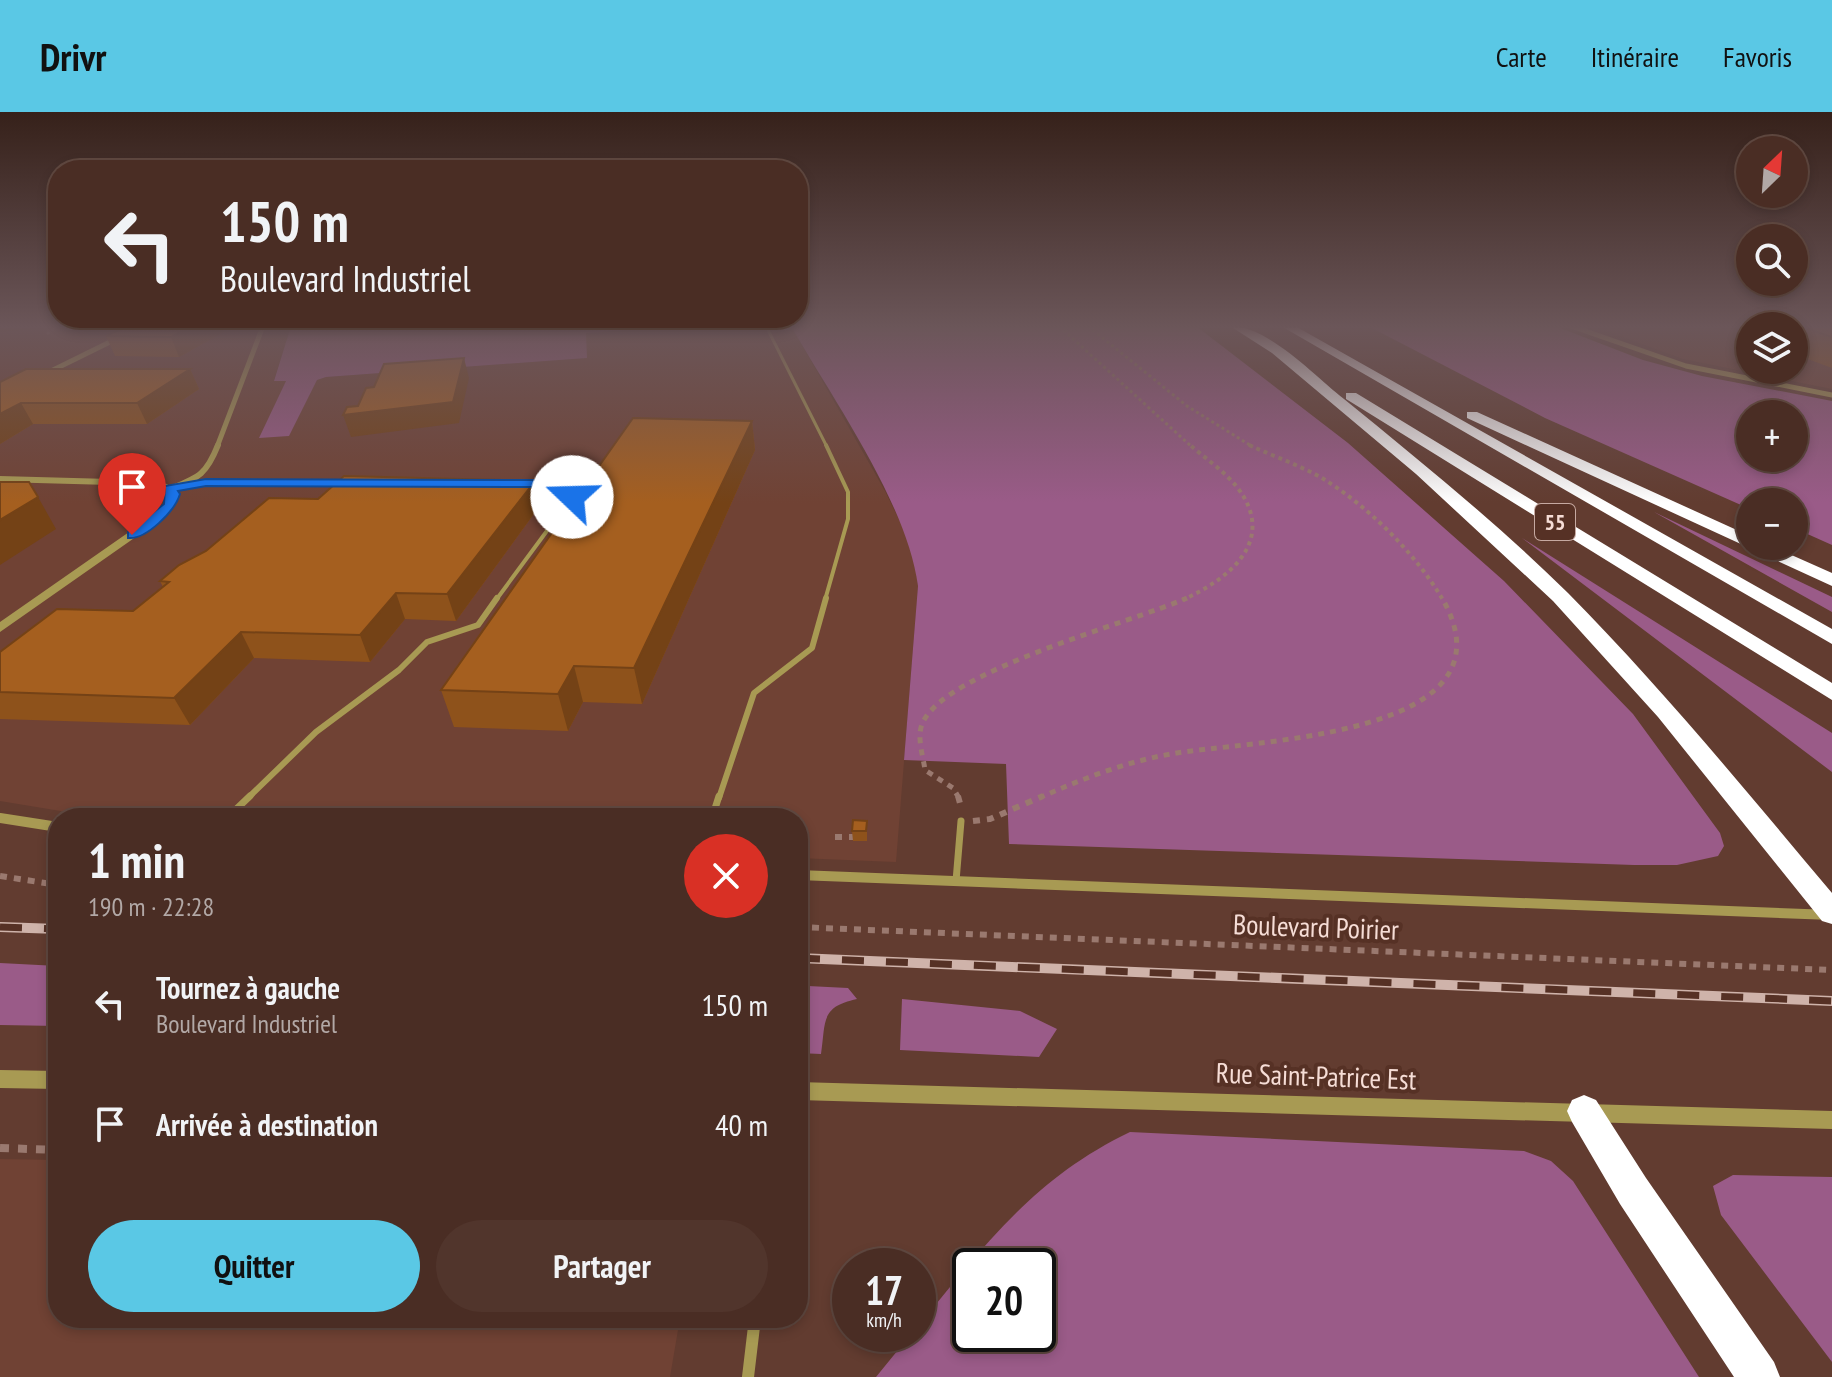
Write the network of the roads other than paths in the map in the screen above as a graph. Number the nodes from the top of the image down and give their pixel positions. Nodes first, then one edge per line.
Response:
1 (241, 385) edge
2 (796, 385) edge
3 (1318, 385) edge
4 (1332, 385) edge
5 (1391, 385) edge
6 (1403, 385) edge
7 (1782, 385) edge
8 (1832, 395) edge
9 (0, 479) edge
10 (357, 483) edge
11 (519, 484) edge
12 (170, 489) junction
13 (1736, 537) edge
14 (1787, 560) edge
15 (1832, 580) edge
16 (0, 628) edge
17 (1832, 638) edge
18 (1832, 693) edge
19 (237, 808) edge
20 (715, 808) edge
21 (0, 818) edge
22 (961, 821) road end
23 (48, 825) edge
24 (808, 875) edge
25 (956, 882) junction
26 (1832, 914) edge
27 (0, 1079) edge
28 (48, 1080) edge
29 (808, 1091) edge
30 (1584, 1111) junction
31 (1832, 1120) edge
32 (754, 1328) edge
33 (748, 1377) edge
34 (1759, 1377) edge

1 - 12 street
2 - 20 lane
3 - 26 highway
4 - 18 highway, 55
5 - 17 highway, 55
6 - 13 highway
7 - 8 street
9 - 12 street
10 - 12 lane
11 - 19 lane
12 - 16 street
14 - 15 highway
21 - 23 street
22 - 25 lane
24 - 25 street, Boulevard Poirier
25 - 26 street, Boulevard Poirier
27 - 28 street
29 - 30 street, Rue Saint-Patrice Est
30 - 31 street, Rue Saint-Patrice Est
30 - 34 highway
32 - 33 street

